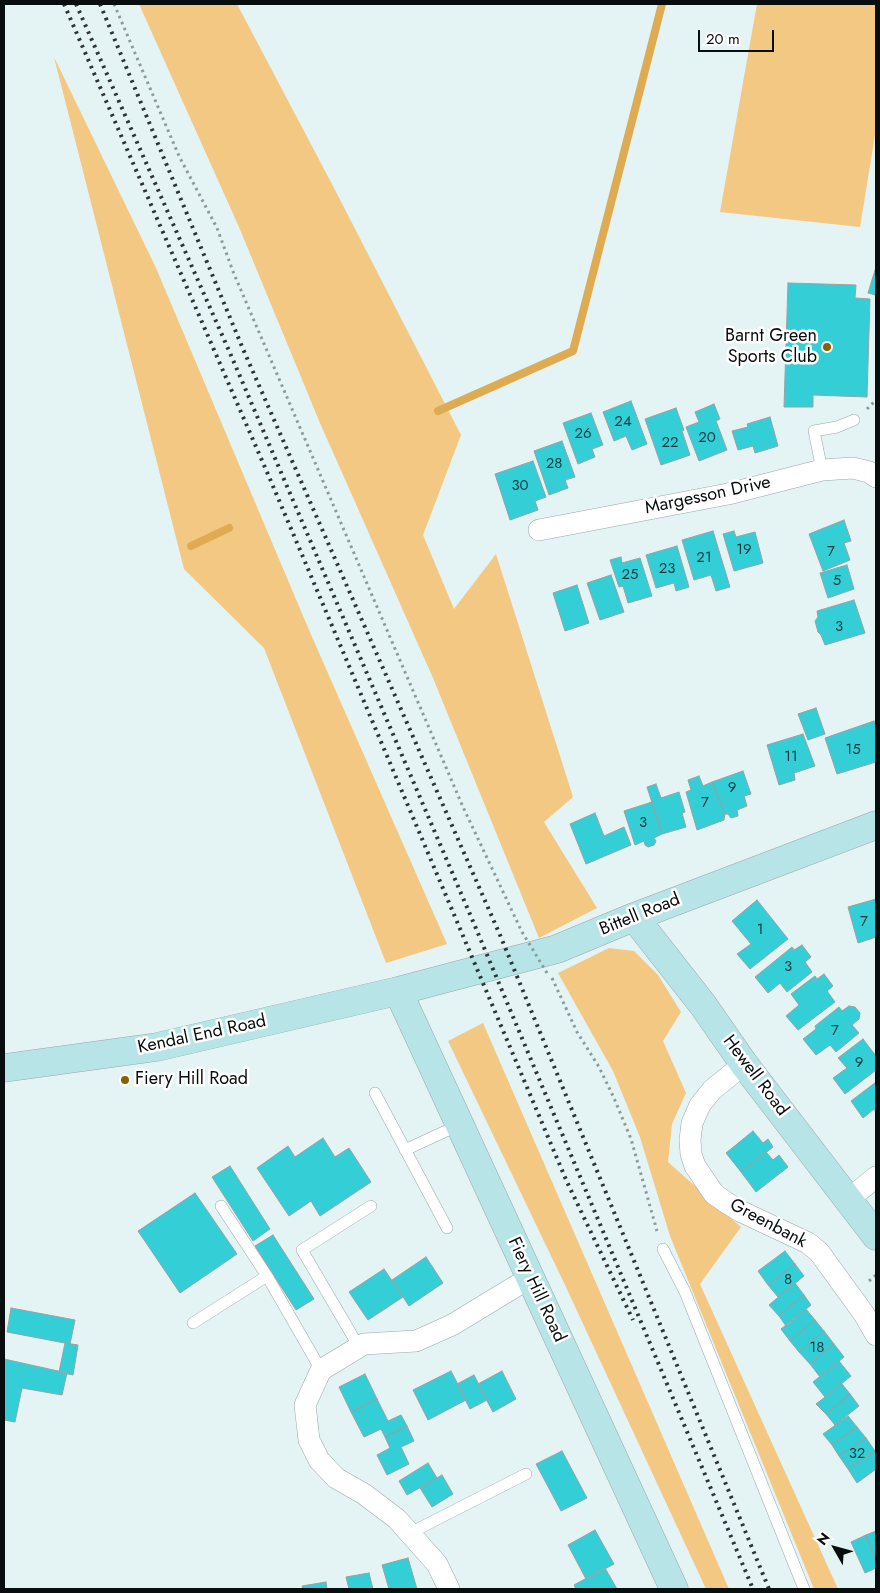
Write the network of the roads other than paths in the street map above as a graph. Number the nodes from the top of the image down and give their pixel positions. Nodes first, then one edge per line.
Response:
1 (854, 420) dead end
2 (822, 470) junction
3 (876, 477) edge
4 (539, 530) dead end
5 (876, 825) edge
6 (634, 917) junction
7 (398, 991) junction
8 (744, 1064) junction
9 (4, 1068) edge
10 (375, 1093) dead end
11 (460, 1124) junction
12 (405, 1150) junction
13 (876, 1177) edge
14 (849, 1199) junction
15 (221, 1206) dead end
16 (371, 1206) dead end
17 (447, 1228) dead end
18 (876, 1236) edge
19 (663, 1249) road end
20 (267, 1276) junction
21 (531, 1278) junction
22 (193, 1323) dead end
23 (876, 1335) edge
24 (359, 1347) junction
25 (321, 1370) junction
26 (526, 1474) dead end
27 (410, 1533) junction
28 (449, 1589) edge
29 (674, 1589) edge
30 (804, 1589) edge

1 - 2 lane
2 - 3 street, Margesson Drive
2 - 4 street, Margesson Drive
5 - 6 street, Bittell Road
6 - 7 street, Bittell Road
6 - 8 street, Hewell Road
7 - 9 street, Kendal End Road
7 - 11 street, Fiery Hill Road
8 - 14 street, Hewell Road
8 - 23 street, Greenbank
10 - 12 lane
11 - 12 lane
11 - 21 street, Fiery Hill Road
12 - 17 lane
13 - 14 street
14 - 18 street, Hewell Road
15 - 20 lane
16 - 24 lane
19 - 30 lane
20 - 22 lane
20 - 25 lane
21 - 24 street
21 - 29 street, Fiery Hill Road
24 - 25 street
25 - 27 street
26 - 27 lane
27 - 28 street

